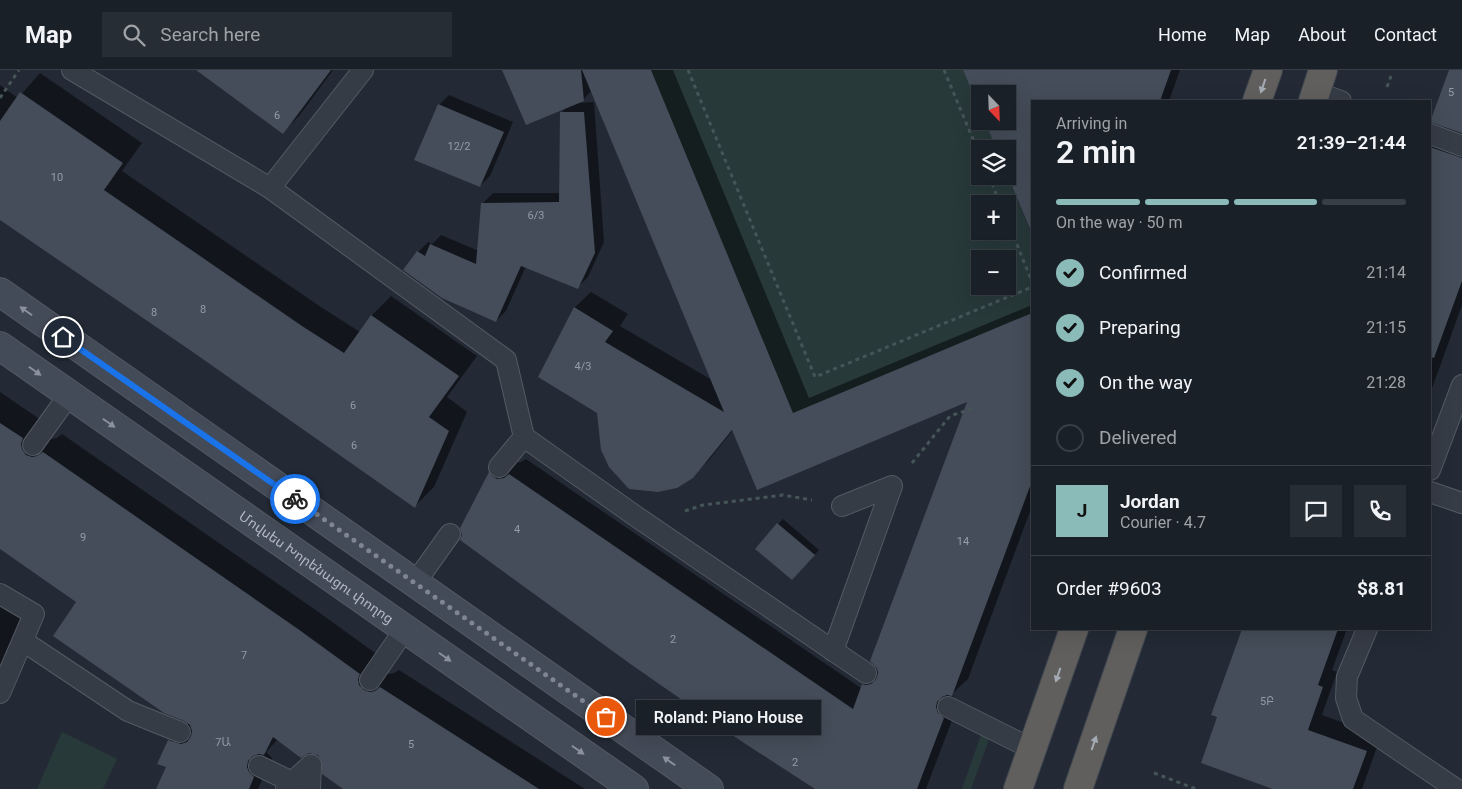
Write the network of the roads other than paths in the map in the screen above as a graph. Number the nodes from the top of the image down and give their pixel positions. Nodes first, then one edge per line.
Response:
1 (72, 70) edge
2 (364, 70) edge
3 (1268, 70) edge
4 (1257, 100) edge
5 (1431, 134) edge
6 (1462, 146) edge
7 (270, 188) junction
8 (0, 292) edge
9 (0, 346) edge
10 (1462, 386) edge
11 (69, 395) junction
12 (524, 437) junction
13 (33, 445) dead end
14 (498, 467) dead end
15 (1431, 467) edge
16 (1431, 492) edge
17 (1462, 503) edge
18 (842, 506) road end
19 (450, 534) dead end
20 (423, 589) junction
21 (0, 594) edge
22 (405, 629) junction
23 (1074, 630) edge
24 (1133, 630) edge
25 (1367, 630) edge
26 (23, 641) junction
27 (833, 651) junction
28 (866, 673) dead end
29 (370, 680) dead end
30 (0, 693) edge
31 (948, 707) dead end
32 (180, 732) dead end
33 (1032, 749) junction
34 (259, 766) dead end
35 (289, 785) edge
36 (310, 789) edge
37 (634, 789) edge
38 (709, 789) edge
39 (1018, 789) edge
40 (1078, 789) edge
41 (1456, 789) edge

1 - 7 lane
2 - 7 lane
3 -> 4 highway
5 - 6 lane
7 - 12 lane
20 -> 8 main road
9 -> 11 main road, Մովսես Խորենացու փողոց
10 - 15 lane
11 - 13 lane
11 -> 22 main road, Մովսես Խորենացու փողոց
12 - 14 lane
12 - 27 lane
16 - 17 lane
18 - 27 lane
19 - 20 lane
20 - 22 main road
38 -> 20 main road
21 - 26 lane
22 - 29 lane
22 -> 37 main road, Մովսես Խորենացու փողոց
23 -> 33 highway
40 -> 24 highway
25 - 41 lane
26 - 30 lane
26 - 32 lane
27 - 28 lane
31 - 33 lane
33 - 39 highway
34 - 35 lane
35 - 36 lane

